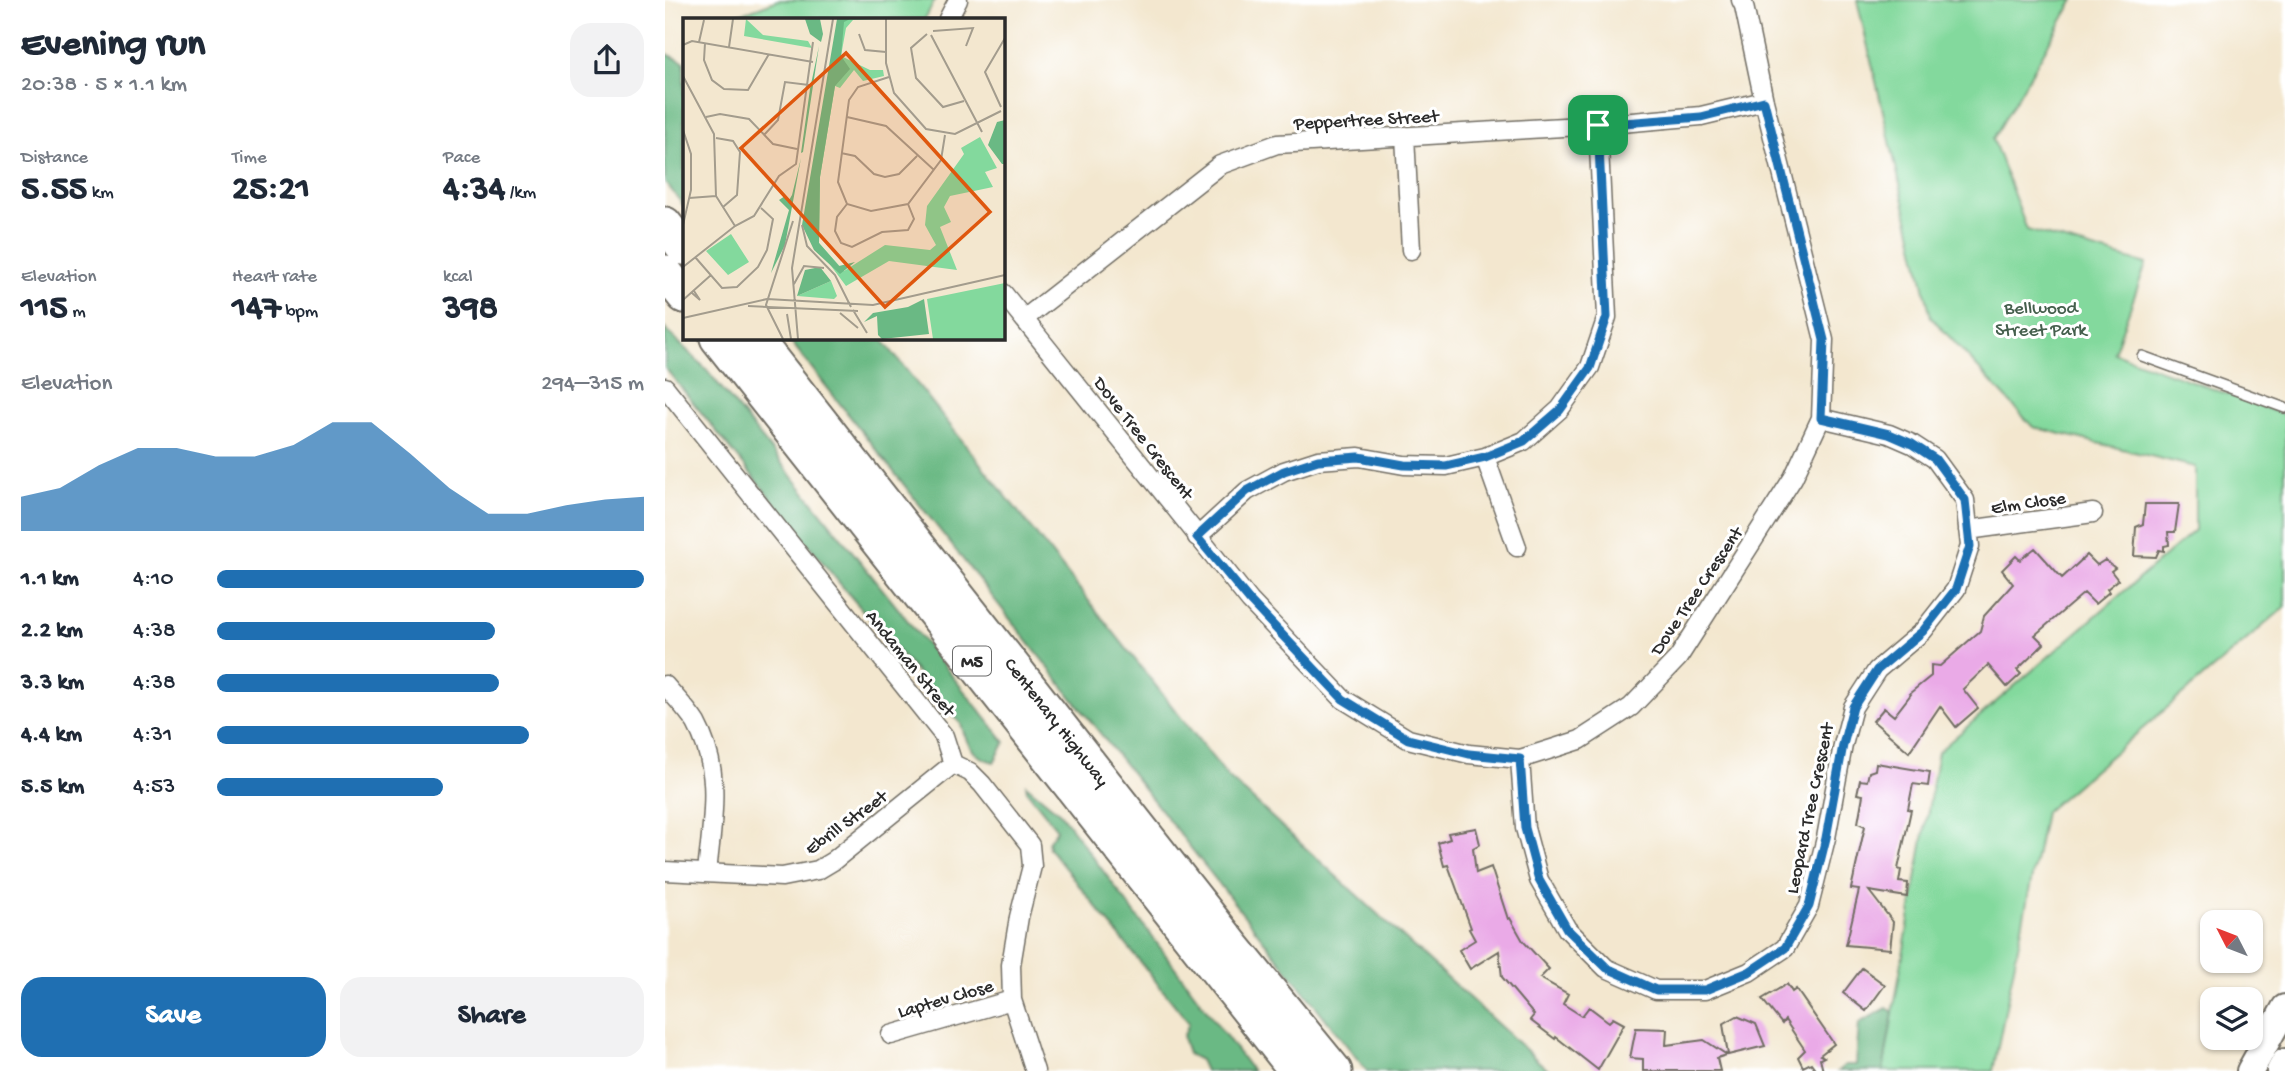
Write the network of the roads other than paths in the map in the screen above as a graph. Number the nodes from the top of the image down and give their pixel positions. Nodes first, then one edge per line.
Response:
1 (957, 0) edge
2 (1741, 0) edge
3 (948, 18) edge
4 (1764, 101) junction
5 (1598, 125) junction
6 (1405, 136) junction
7 (665, 224) edge
8 (683, 247) edge
9 (1411, 250) dead end
10 (665, 272) edge
11 (683, 295) edge
12 (1005, 295) edge
13 (1024, 319) junction
14 (719, 340) edge
15 (757, 340) edge
16 (2142, 356) dead end
17 (665, 387) edge
18 (2285, 408) edge
19 (1821, 418) junction
20 (1485, 457) junction
21 (2093, 513) dead end
22 (1968, 530) junction
23 (1197, 537) junction
24 (1517, 547) dead end
25 (665, 685) edge
26 (1520, 759) junction
27 (953, 764) junction
28 (665, 871) edge
29 (707, 873) junction
30 (1233, 946) junction
31 (1012, 1000) junction
32 (2285, 1008) edge
33 (891, 1035) dead end
34 (2285, 1062) edge
35 (1035, 1071) edge
36 (1296, 1071) edge
37 (1335, 1071) edge
38 (1356, 1071) edge
39 (2250, 1071) edge
40 (2280, 1071) edge

1 - 3 street
2 - 4 street, Dove Tree Crescent
4 - 5 street, Peppertree Street
4 - 19 street, Dove Tree Crescent
5 - 6 street, Peppertree Street
5 - 20 street
6 - 9 street
6 - 13 street, Peppertree Street
7 - 8 highway
10 - 11 highway
12 - 13 street, Dove Tree Crescent
13 - 23 street, Dove Tree Crescent
14 - 36 highway, Centenary Highway / M5
15 - 30 highway, Centenary Highway / M5
16 - 18 lane
17 - 27 street, Andaman Street
19 - 22 street, Leopard Tree Crescent
19 - 26 street, Dove Tree Crescent
20 - 23 street
20 - 24 street
21 - 22 street, Elm Close
22 - 26 street, Leopard Tree Crescent
23 - 26 street, Dove Tree Crescent
25 - 29 street
27 - 29 street, Ebrill Street
27 - 31 street
28 - 29 street, Ebrill Street
30 - 37 highway, Centenary Highway / M5
30 - 38 highway
31 - 33 street, Laptev Close
31 - 35 street
32 - 39 main road
34 - 40 main road

